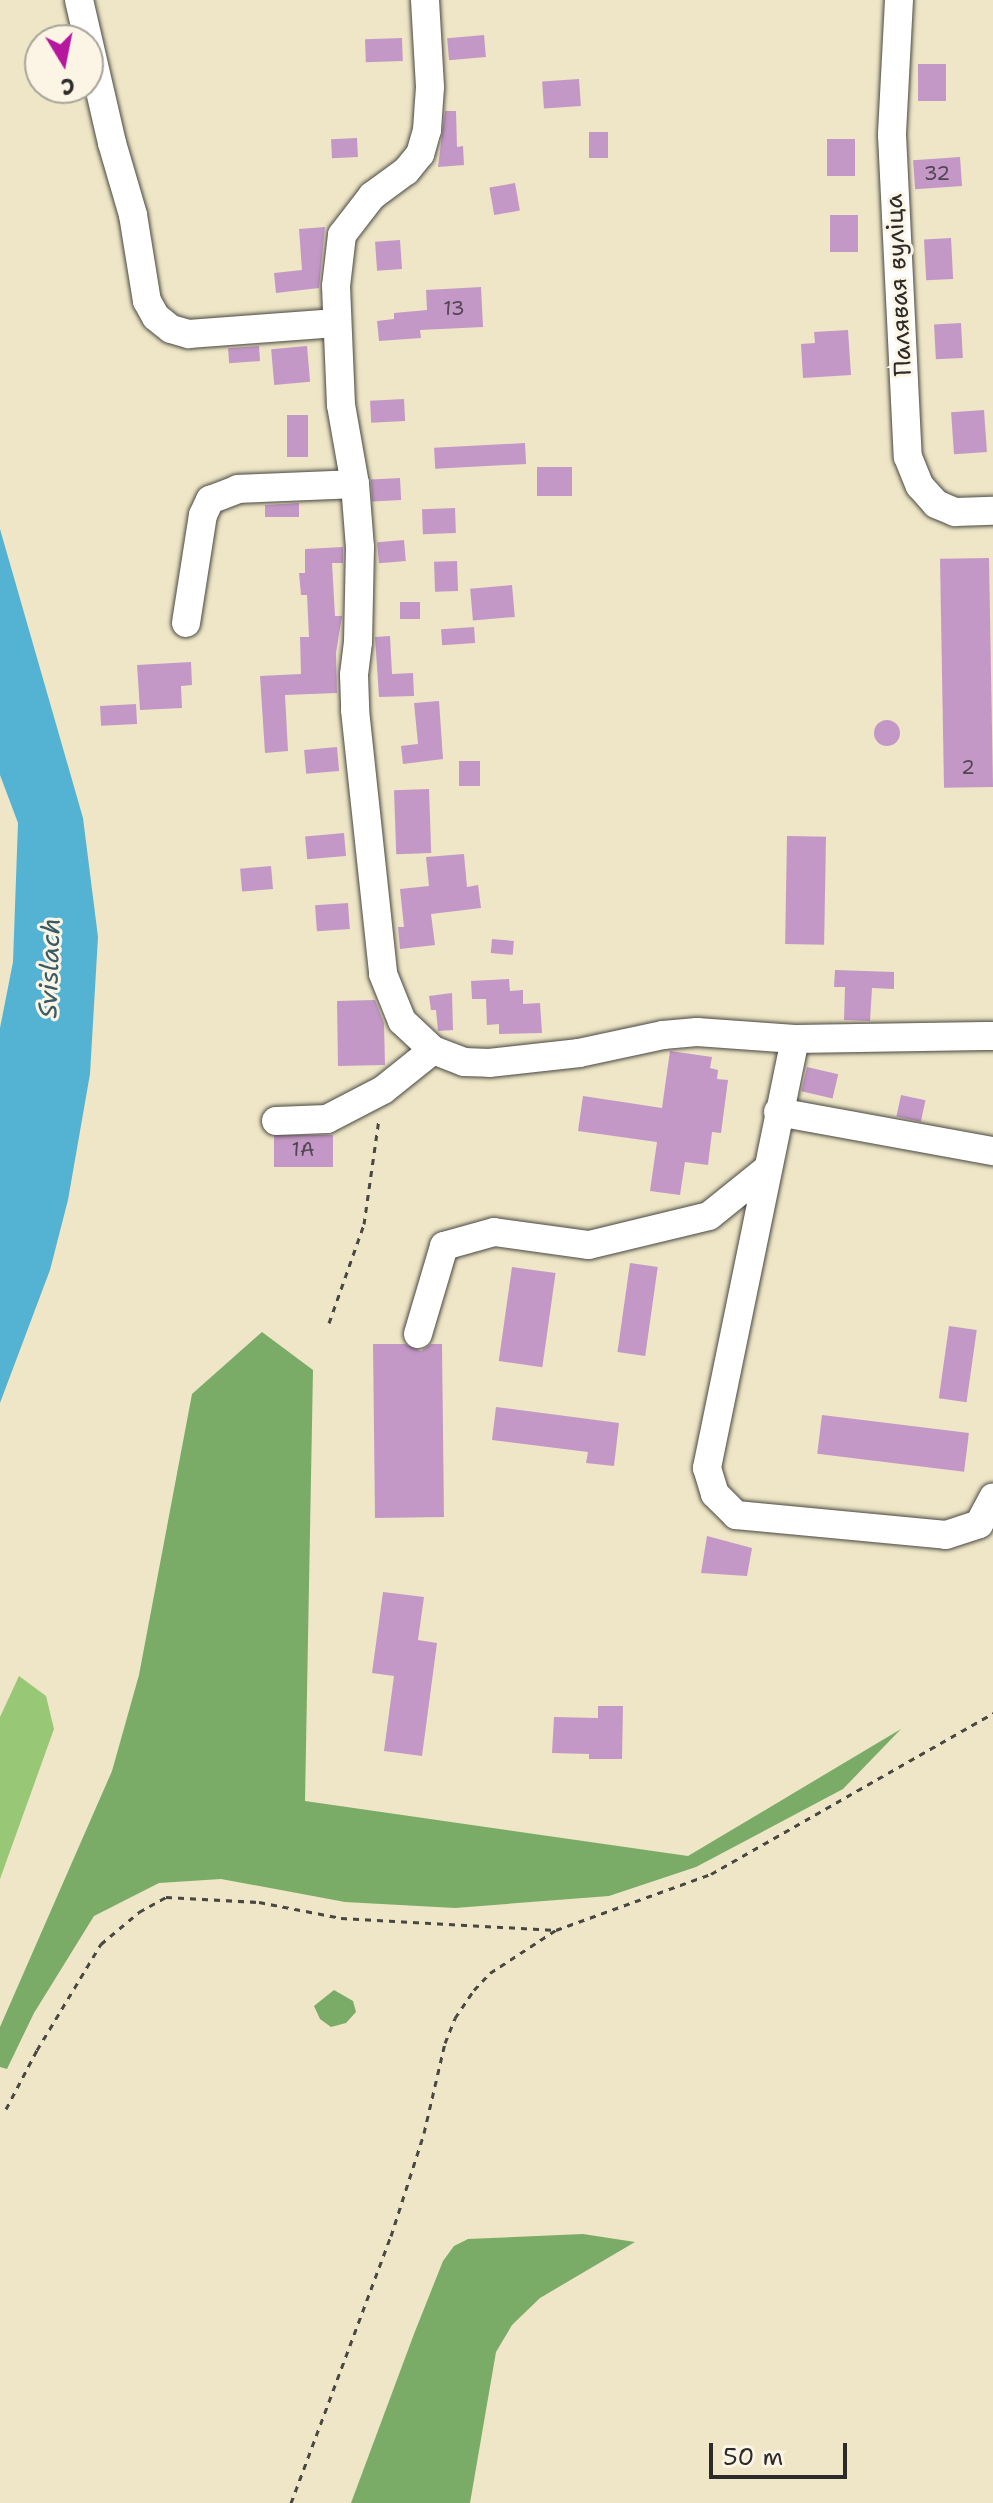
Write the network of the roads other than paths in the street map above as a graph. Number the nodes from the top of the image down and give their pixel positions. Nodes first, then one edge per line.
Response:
1 (79, 0) edge
2 (425, 0) edge
3 (899, 0) edge
4 (336, 323) junction
5 (355, 484) junction
6 (993, 511) edge
7 (186, 623) dead end
8 (993, 1036) edge
9 (795, 1039) junction
10 (433, 1050) junction
11 (778, 1112) junction
12 (276, 1121) dead end
13 (993, 1151) edge
14 (766, 1170) junction
15 (418, 1334) dead end
16 (993, 1498) edge

1 - 4 street
2 - 4 street
3 - 6 street, Палявая вуліца
4 - 5 street
5 - 7 street
5 - 10 street
8 - 9 street
9 - 10 street
9 - 11 street
10 - 12 street
11 - 13 street
11 - 14 street
14 - 15 street
14 - 16 street

